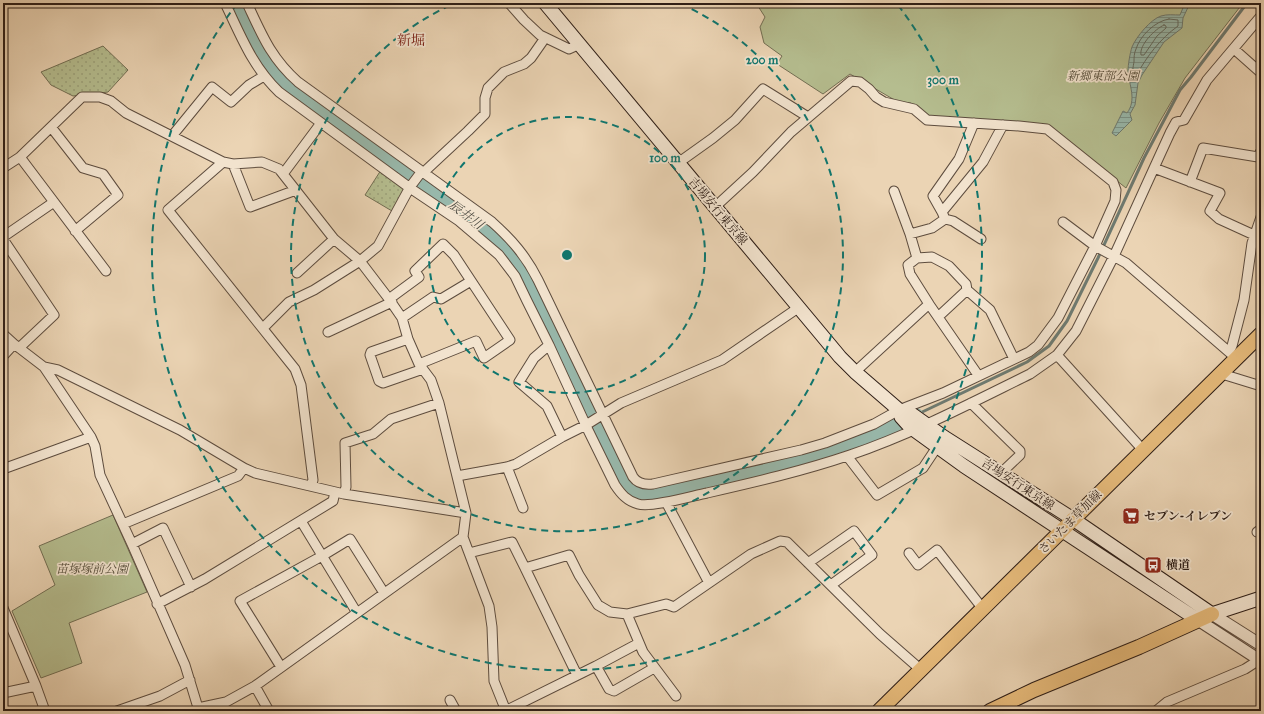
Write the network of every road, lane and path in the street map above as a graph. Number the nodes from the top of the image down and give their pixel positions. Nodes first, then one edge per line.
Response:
1 (225, 3) edge
2 (247, 3) edge
3 (509, 3) edge
4 (545, 3) edge
5 (1261, 16) edge
6 (545, 38) junction
7 (580, 44) junction
8 (1234, 49) junction
9 (1261, 73) edge
10 (264, 76) junction
11 (808, 117) junction
12 (321, 123) junction
13 (974, 123) junction
14 (1003, 125) junction
15 (51, 128) junction
16 (172, 136) junction
17 (1261, 151) edge
18 (20, 157) junction
19 (224, 162) junction
20 (678, 163) junction
21 (233, 164) junction
22 (4, 166) edge
23 (1154, 168) junction
24 (423, 172) junction
25 (283, 174) junction
26 (1190, 182) junction
27 (410, 188) junction
28 (296, 190) junction
29 (894, 191) dead end
30 (54, 202) junction
31 (715, 207) junction
32 (944, 216) junction
33 (1261, 217) edge
34 (1062, 222) dead end
35 (75, 231) junction
36 (910, 234) junction
37 (1254, 235) junction
38 (3, 238) edge
39 (334, 239) junction
40 (981, 239) dead end
41 (1096, 246) junction
42 (1113, 255) junction
43 (917, 258) junction
44 (360, 261) junction
45 (106, 271) dead end
46 (297, 273) dead end
47 (471, 281) junction
48 (967, 290) junction
49 (391, 301) junction
50 (929, 304) junction
51 (798, 308) junction
52 (938, 317) junction
53 (402, 318) junction
54 (263, 328) junction
55 (328, 332) dead end
56 (3, 334) edge
57 (1261, 334) edge
58 (408, 339) junction
59 (549, 344) junction
60 (16, 346) junction
61 (1057, 355) junction
62 (1233, 355) junction
63 (3, 356) edge
64 (1014, 359) junction
65 (421, 366) junction
66 (44, 367) junction
67 (855, 372) junction
68 (1222, 374) junction
69 (978, 375) junction
70 (1261, 386) edge
71 (439, 403) junction
72 (971, 403) junction
73 (903, 413) junction
74 (603, 415) junction
75 (587, 425) junction
76 (917, 426) junction
77 (90, 437) junction
78 (562, 437) junction
79 (937, 447) junction
80 (1143, 450) junction
81 (847, 456) junction
82 (506, 467) junction
83 (244, 468) junction
84 (3, 469) edge
85 (1001, 473) junction
86 (457, 476) junction
87 (312, 486) junction
88 (340, 493) junction
89 (666, 502) junction
90 (523, 508) dead end
91 (466, 513) junction
92 (1073, 519) junction
93 (301, 521) junction
94 (123, 524) junction
95 (1062, 530) junction
96 (463, 537) junction
97 (132, 544) junction
98 (469, 553) junction
99 (910, 553) dead end
100 (322, 556) junction
101 (808, 563) junction
102 (525, 568) junction
103 (709, 583) junction
104 (831, 585) junction
105 (191, 587) junction
106 (384, 593) junction
107 (1261, 598) edge
108 (157, 604) junction
109 (983, 609) junction
110 (4, 613) edge
111 (357, 613) junction
112 (627, 614) junction
113 (1212, 614) junction
114 (1198, 620) junction
115 (639, 643) junction
116 (1261, 645) edge
117 (1260, 661) edge
118 (596, 666) junction
119 (281, 667) junction
120 (654, 668) junction
121 (920, 669) junction
122 (577, 675) junction
123 (190, 680) junction
124 (36, 686) junction
125 (255, 686) junction
126 (3, 693) edge
127 (676, 696) dead end
128 (450, 700) dead end
129 (199, 709) edge
130 (45, 711) edge
131 (116, 711) edge
132 (269, 711) edge
133 (456, 711) edge
134 (505, 711) edge
135 (879, 711) edge
136 (990, 711) edge
137 (1156, 711) edge

1 - 10 street
2 - 24 street
3 - 6 street
4 - 7 main road, 吉場安行東京線
5 - 8 street
6 - 7 street
6 - 24 street
7 - 20 main road, 吉場安行東京線
8 - 9 street
8 - 23 street
10 - 12 street
10 - 16 street
11 - 13 street
11 - 20 street
11 - 31 street
12 - 25 street
12 - 27 street
13 - 14 street
13 - 32 street
14 - 32 street
14 - 41 street
15 - 16 street
15 - 18 street
15 - 35 street
16 - 19 street
17 - 26 street
18 - 22 street
18 - 30 street
19 - 21 street
19 - 54 street
20 - 31 main road, 吉場安行東京線
21 - 25 street
21 - 28 street
23 - 26 street
23 - 42 street
24 - 27 street
24 - 74 street
25 - 28 street
26 - 37 street
27 - 44 street
27 - 59 street
28 - 39 street
29 - 36 street
30 - 35 street
30 - 38 street
31 - 51 main road, 吉場安行東京線
32 - 36 street
32 - 40 street
33 - 37 street
34 - 41 street
35 - 45 street
36 - 43 street
37 - 62 street
38 - 60 street
39 - 44 street
39 - 46 street
41 - 42 street
41 - 64 street
42 - 61 street
42 - 62 street
43 - 48 street
43 - 50 street
44 - 49 street
44 - 54 street
47 - 49 street
47 - 53 street
47 - 65 street
48 - 52 street
48 - 64 street
49 - 53 street
49 - 55 street
50 - 52 street
50 - 67 street
51 - 67 main road, 吉場安行東京線
51 - 74 street
52 - 69 street
53 - 58 street
54 - 87 street
56 - 60 street
57 - 62 main road, さいたま草加線
58 - 65 street
58 - 65 street
59 - 75 street
59 - 78 street
60 - 63 street
60 - 66 street
61 - 72 street
61 - 80 street
62 - 68 main road, さいたま草加線
64 - 69 street
65 - 71 street
66 - 77 street
66 - 83 street
67 - 73 main road, 吉場安行東京線
68 - 70 street
68 - 80 main road, さいたま草加線
69 - 73 street
71 - 86 street
71 - 88 street
72 - 76 street
72 - 85 street
73 - 74 street
73 - 76 main road, 吉場安行東京線
74 - 75 street
75 - 78 street
75 - 89 street
76 - 79 main road, 吉場安行東京線
76 - 81 street
76 - 85 main road, 吉場安行東京線
77 - 84 street
77 - 94 street
78 - 82 street
79 - 81 street
79 - 95 main road, 吉場安行東京線
80 - 92 main road, さいたま草加線
81 - 89 street
82 - 86 street
82 - 90 street
83 - 87 street
83 - 94 street
85 - 92 main road, 吉場安行東京線
86 - 91 street
87 - 88 street
88 - 91 street
88 - 93 street
89 - 103 street
91 - 96 street
92 - 95 main road, さいたま草加線
92 - 113 main road, 吉場安行東京線
93 - 100 street
93 - 105 street
94 - 97 street
95 - 109 main road, さいたま草加線
95 - 114 main road, 吉場安行東京線
96 - 98 street
96 - 106 street
97 - 105 street
97 - 108 street
98 - 102 street
98 - 134 street
99 - 109 street
100 - 106 street
100 - 111 street
100 - 119 street
101 - 103 street
101 - 104 street
101 - 104 street
102 - 112 street
102 - 122 street
103 - 112 street
104 - 121 street
105 - 108 street
106 - 111 street
107 - 113 main road
108 - 123 street
109 - 121 main road, さいたま草加線
110 - 124 street
111 - 119 street
112 - 115 street
113 - 114 main road
113 - 116 street
114 - 117 street
114 - 136 main road
115 - 118 street
115 - 120 street
117 - 137 street
118 - 120 street
118 - 122 street
119 - 125 street
120 - 127 street
121 - 135 main road, さいたま草加線
122 - 134 street
123 - 129 street
123 - 131 street
124 - 126 street
124 - 130 street
125 - 129 street
125 - 132 street
128 - 133 street

